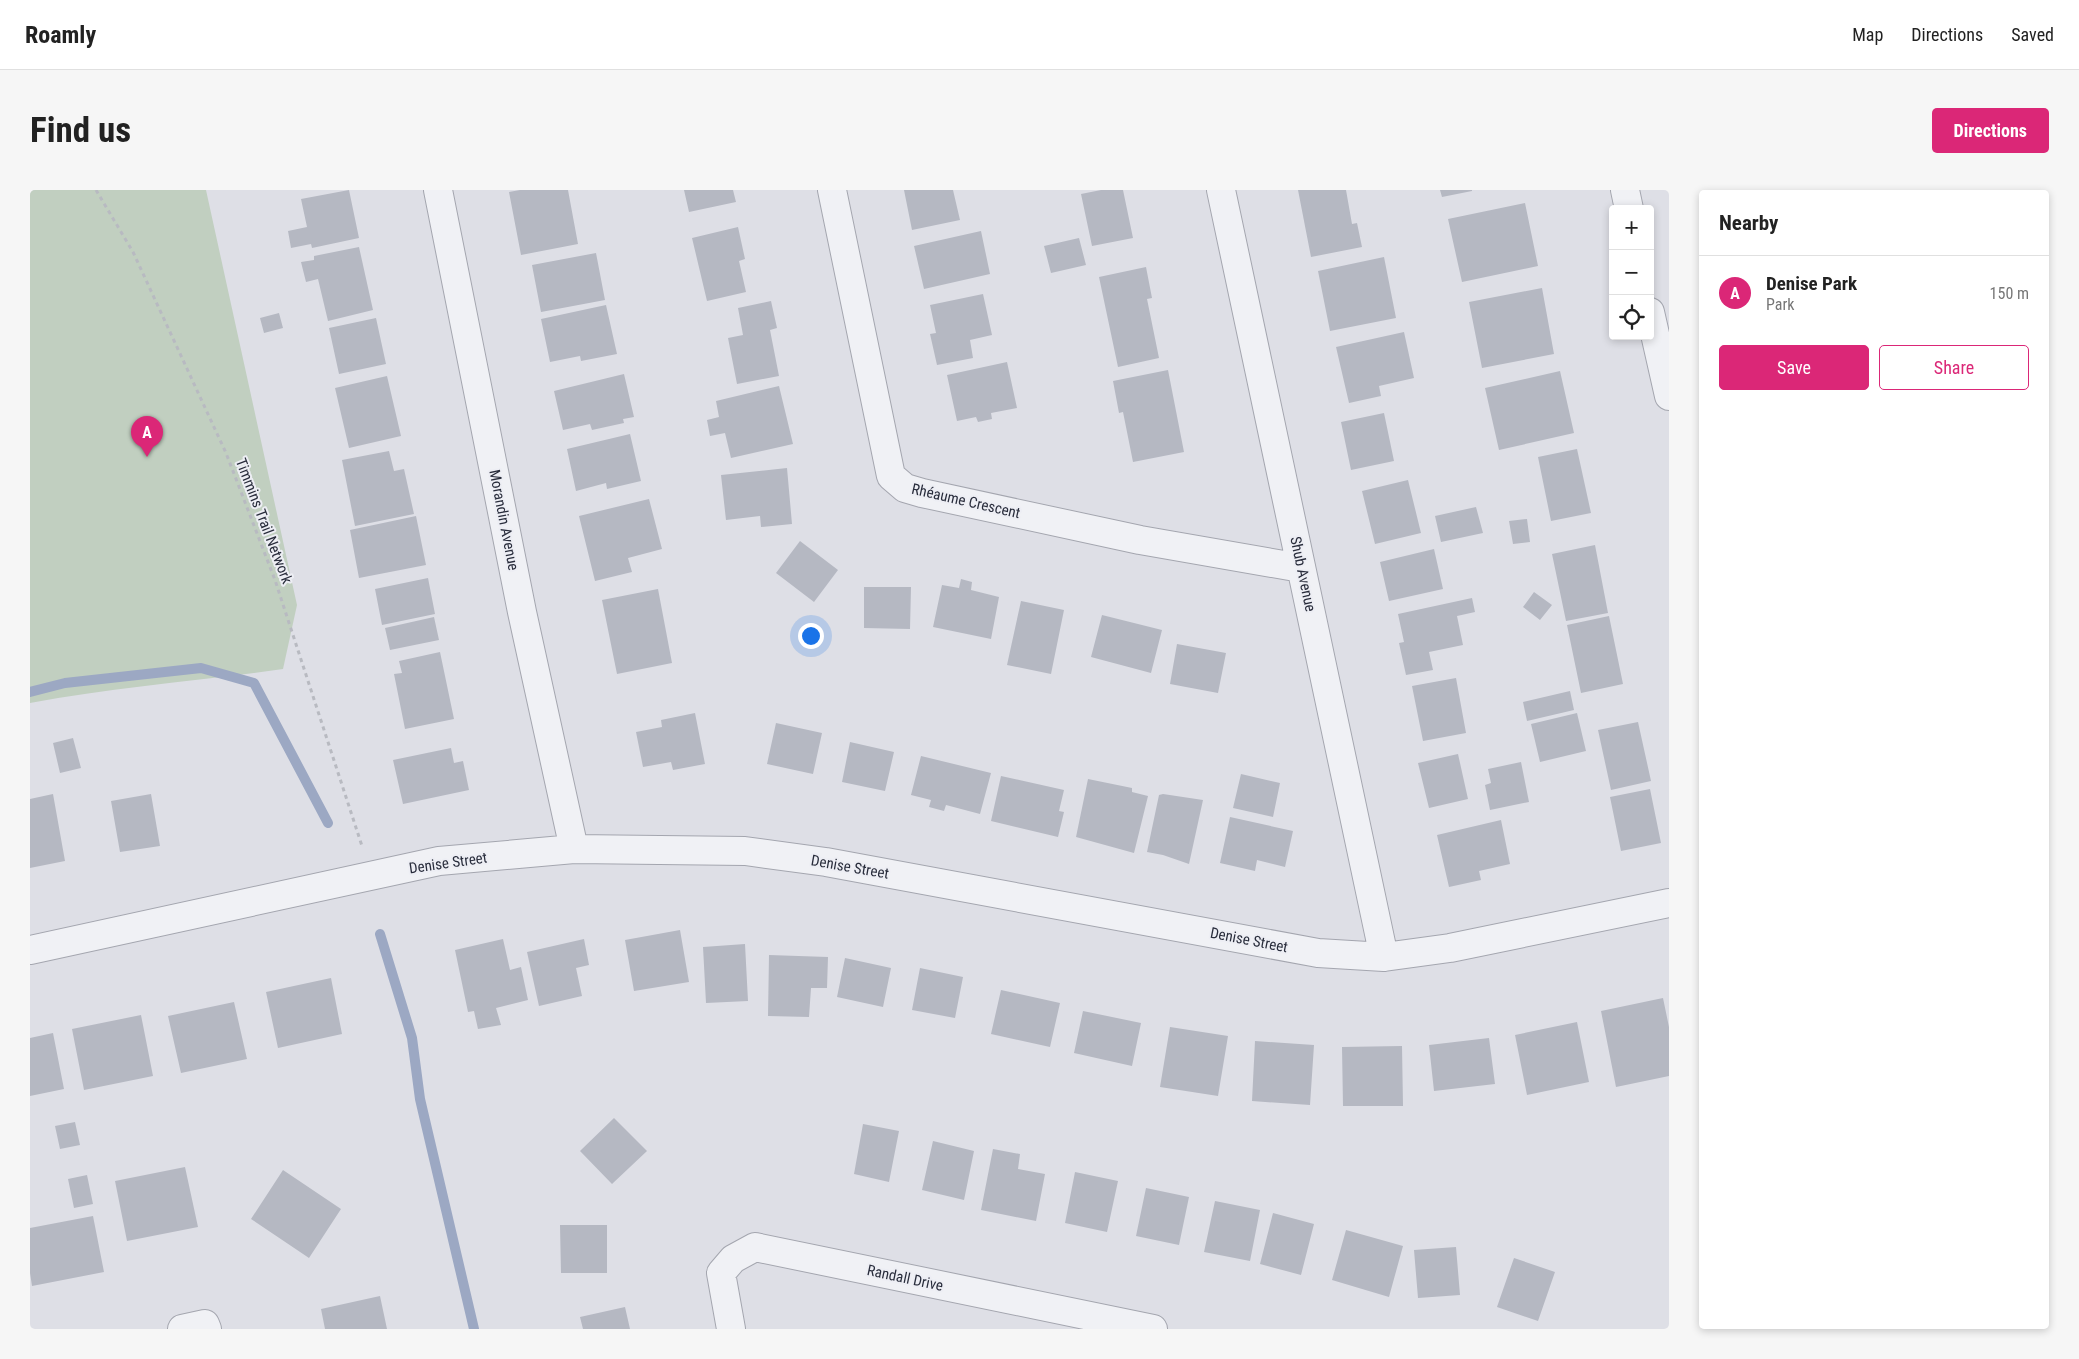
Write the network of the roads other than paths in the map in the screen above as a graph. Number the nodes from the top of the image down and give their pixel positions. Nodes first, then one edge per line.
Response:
1 (438, 190) edge
2 (832, 190) edge
3 (1221, 190) edge
4 (1625, 190) edge
5 (1628, 205) edge
6 (1654, 330) edge
7 (1669, 396) edge
8 (1302, 568) junction
9 (574, 849) junction
10 (1669, 903) edge
11 (30, 950) edge
12 (1384, 957) junction
13 (182, 1329) edge
14 (206, 1329) edge
15 (731, 1329) edge
16 (1153, 1329) edge

1 - 9 street, Morandin Avenue
2 - 8 street, Rhéaume Crescent
3 - 8 street, Shub Avenue
4 - 5 street
6 - 7 street
8 - 12 street, Shub Avenue
9 - 11 street, Denise Street
9 - 12 street, Denise Street
10 - 12 street, Denise Street
13 - 14 street
15 - 16 street, Randall Drive

